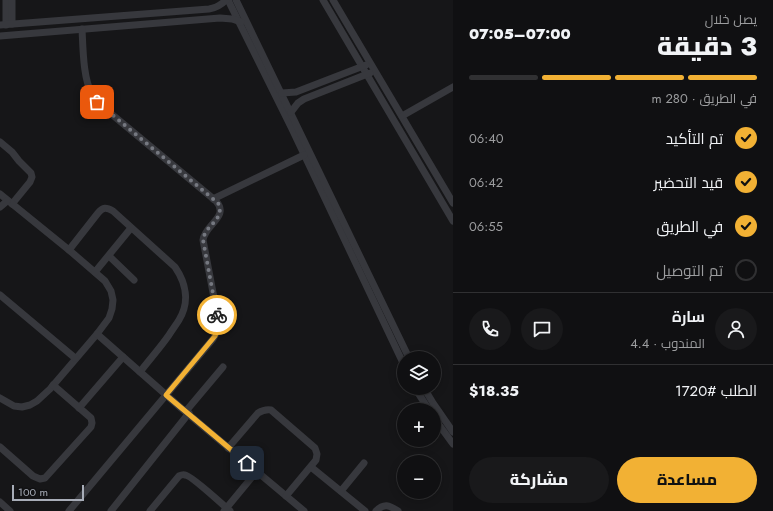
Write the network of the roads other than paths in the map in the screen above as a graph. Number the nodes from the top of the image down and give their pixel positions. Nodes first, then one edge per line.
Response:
1 (6, 0) edge
2 (12, 0) edge
3 (227, 0) edge
4 (236, 0) edge
5 (323, 0) edge
6 (333, 0) edge
7 (238, 21) junction
8 (248, 24) junction
9 (6, 25) edge
10 (82, 29) junction
11 (0, 36) edge
12 (370, 64) junction
13 (362, 67) junction
14 (375, 71) junction
15 (366, 75) junction
16 (453, 87) edge
17 (282, 93) junction
18 (291, 112) junction
19 (402, 116) junction
20 (294, 127) junction
21 (0, 142) edge
22 (304, 155) junction
23 (0, 194) edge
24 (213, 199) junction
25 (10, 202) junction
26 (453, 203) edge
27 (0, 207) edge
28 (453, 221) edge
29 (131, 228) junction
30 (69, 250) junction
31 (108, 256) junction
32 (95, 272) junction
33 (134, 280) dead end
34 (0, 295) edge
35 (97, 334) junction
36 (397, 351) edge
37 (405, 351) edge
38 (123, 357) junction
39 (75, 358) junction
40 (222, 367) dead end
41 (140, 372) junction
42 (53, 385) junction
43 (166, 395) junction
44 (428, 395) edge
45 (0, 398) edge
46 (79, 408) junction
47 (188, 412) junction
48 (441, 428) edge
49 (453, 432) edge
50 (453, 444) edge
51 (0, 447) edge
52 (228, 448) junction
53 (364, 463) dead end
54 (311, 467) junction
55 (257, 471) junction
56 (341, 491) junction
57 (286, 496) junction
58 (0, 502) edge
59 (227, 510) edge
60 (10, 511) edge
61 (69, 511) edge
62 (110, 511) edge
63 (150, 511) edge
64 (304, 511) edge
65 (366, 511) edge
66 (376, 511) edge
67 (398, 511) edge

1 - 9 street
2 - 9 street
3 - 7 street
3 - 9 street
4 - 8 street
5 - 13 street
6 - 12 street
7 - 8 street
7 - 10 street
7 - 20 street
8 - 17 street
10 - 11 street
10 - 24 street
12 - 13 street
12 - 14 street
13 - 15 street
13 - 17 street
14 - 15 street
14 - 19 street
15 - 18 street
15 - 28 street
16 - 19 street
17 - 18 street
18 - 20 street
19 - 26 street
20 - 22 street
20 - 37 street
21 - 25 street
22 - 24 street
22 - 36 street
23 - 25 street
24 - 43 street
25 - 27 street
25 - 30 street
29 - 30 street
29 - 31 street
29 - 41 street
30 - 32 street
31 - 32 street
31 - 33 street
32 - 35 street
34 - 39 street
35 - 38 street
35 - 39 street
38 - 41 street
38 - 46 street
39 - 42 street
40 - 47 street
41 - 43 street
42 - 45 street
42 - 46 street
43 - 47 street
43 - 61 street
44 - 49 street
46 - 51 street
47 - 52 street
47 - 62 street
48 - 50 street
52 - 54 street
52 - 55 street
53 - 56 street
54 - 56 street
54 - 57 street
55 - 57 street
55 - 59 street
56 - 65 street
57 - 64 street
58 - 60 street
59 - 63 street
66 - 67 street

